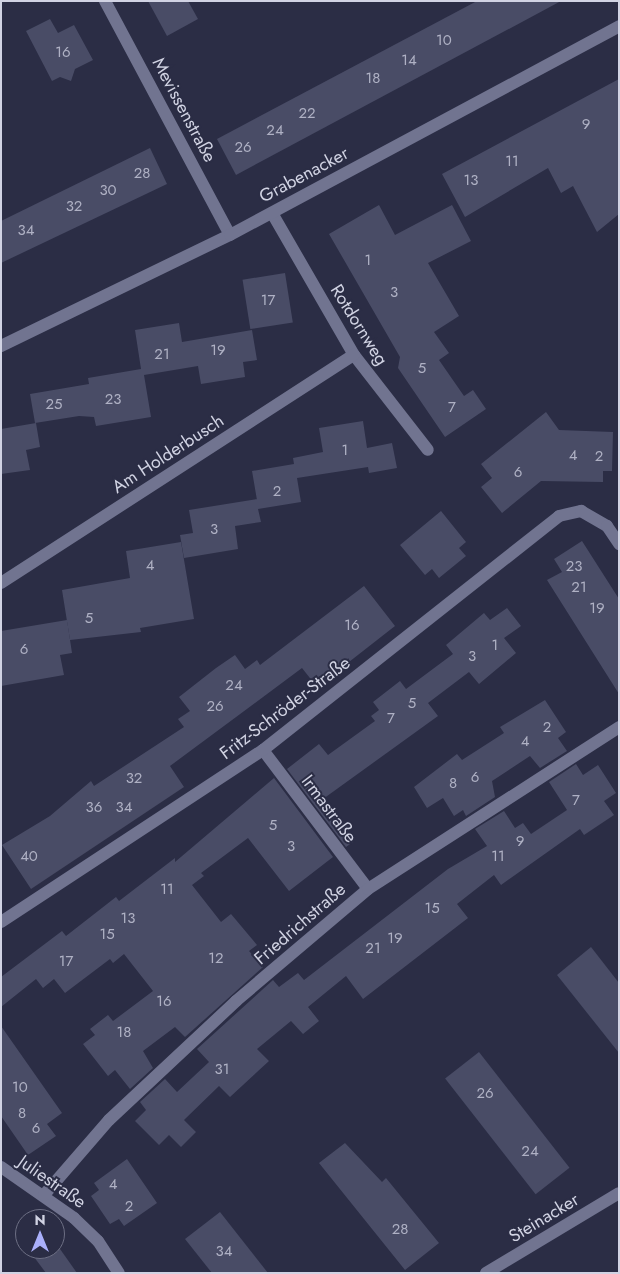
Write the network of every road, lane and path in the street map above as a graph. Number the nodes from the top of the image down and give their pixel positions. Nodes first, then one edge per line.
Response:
1 (105, 1) edge
2 (619, 26) edge
3 (272, 213) junction
4 (230, 235) junction
5 (1, 346) edge
6 (354, 355) junction
7 (428, 450) dead end
8 (619, 544) edge
9 (1, 583) edge
10 (619, 727) edge
11 (263, 750) junction
12 (368, 889) junction
13 (1, 922) edge
14 (1, 1167) edge
15 (619, 1193) edge
16 (44, 1195) junction
17 (119, 1273) edge
18 (486, 1273) edge

1 - 4 street, Mevissenstraße
2 - 3 street, Grabenacker
3 - 4 street, Grabenacker
3 - 6 street, Rotdornweg
4 - 5 street, Grabenacker
6 - 7 street, Rotdornweg
6 - 9 street, Am Holderbusch
8 - 11 street, Fritz-Schröder-Straße
10 - 12 street, Friedrichstraße
11 - 12 street, Irmastraße
11 - 13 street, Fritz-Schröder-Straße
12 - 16 street, Friedrichstraße
14 - 16 street, Juliestraße
15 - 18 street, Steinacker
16 - 17 street, Juliestraße

